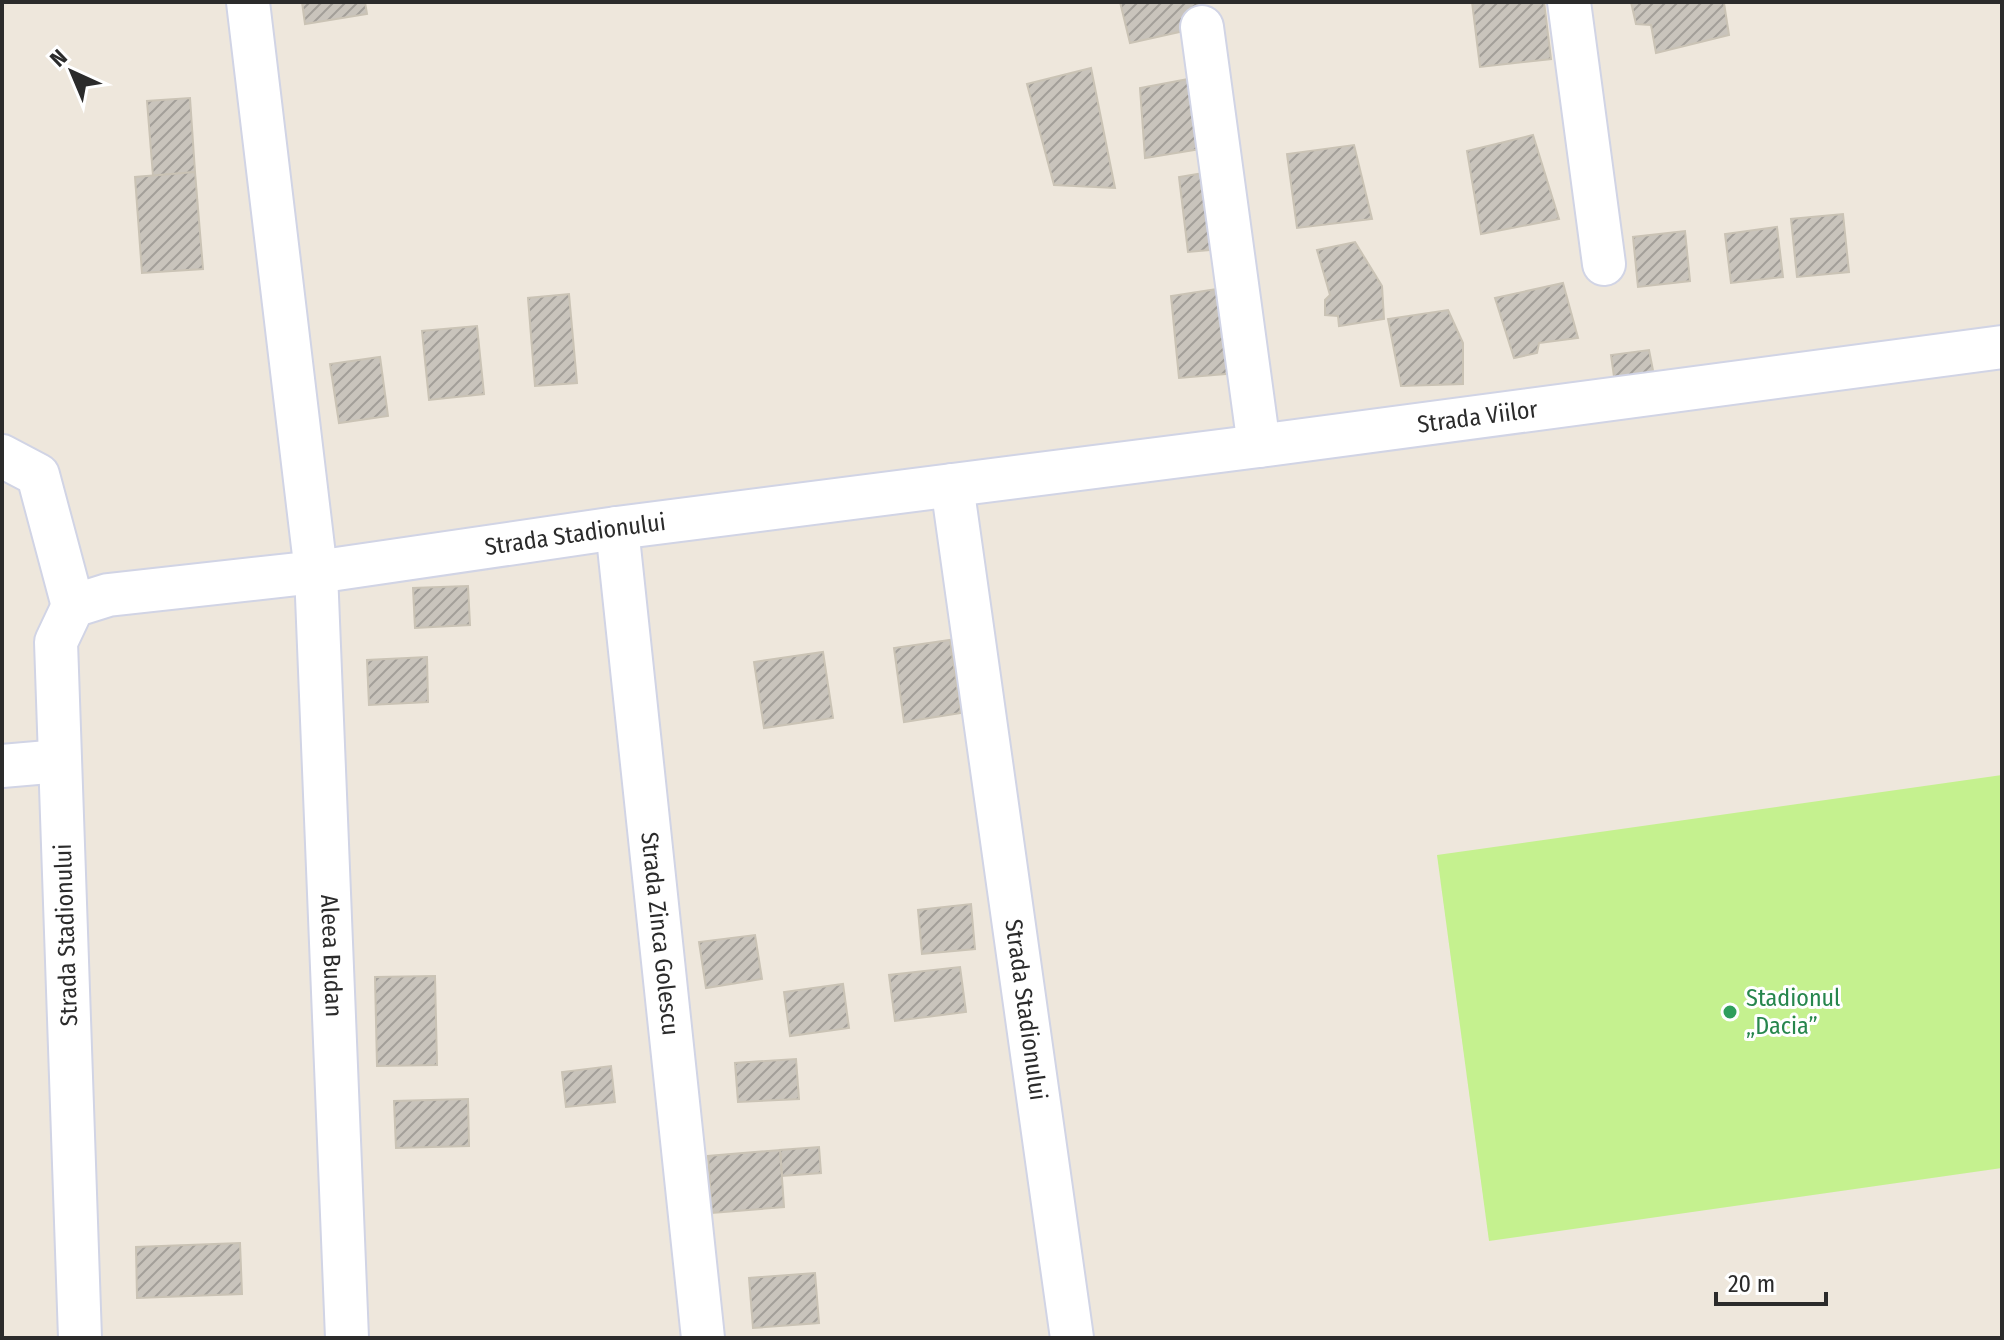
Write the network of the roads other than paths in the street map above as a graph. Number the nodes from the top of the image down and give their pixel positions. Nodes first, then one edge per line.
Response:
1 (248, 2) edge
2 (1569, 2) edge
3 (1202, 27) dead end
4 (1604, 264) dead end
5 (2002, 347) edge
6 (1259, 446) junction
7 (2, 456) edge
8 (952, 485) junction
9 (617, 528) junction
10 (316, 572) junction
11 (73, 606) junction
12 (60, 761) junction
13 (2, 766) edge
14 (80, 1338) edge
15 (347, 1338) edge
16 (703, 1338) edge
17 (1072, 1338) edge

1 - 10 street, Aleea Budan
2 - 4 street
3 - 6 street
5 - 6 street, Strada Viilor
6 - 8 street, Strada Viilor
7 - 11 street
8 - 9 street, Strada Stadionului
8 - 17 street, Strada Stadionului
9 - 10 street, Strada Stadionului
9 - 16 street, Strada Zinca Golescu
10 - 11 street, Strada Stadionului
10 - 15 street, Aleea Budan
11 - 12 street, Strada Stadionului
12 - 13 street
12 - 14 street, Strada Stadionului

